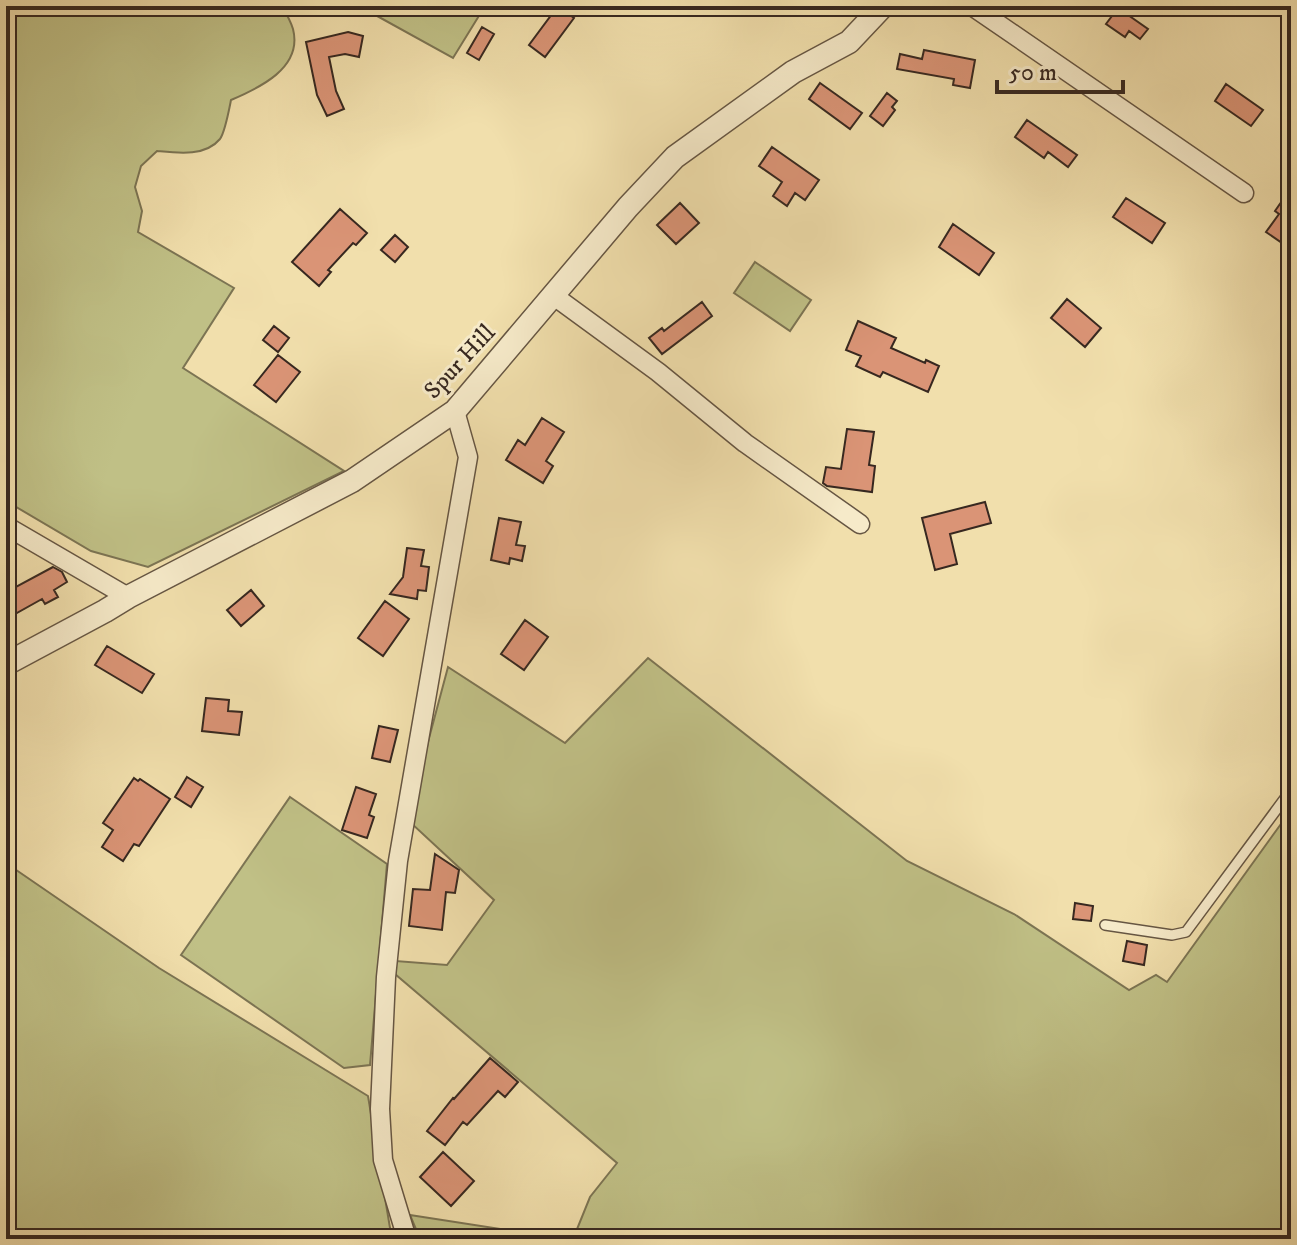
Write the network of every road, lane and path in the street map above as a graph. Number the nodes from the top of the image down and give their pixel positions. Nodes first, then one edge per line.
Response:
1 (883, 6) edge
2 (972, 6) edge
3 (1244, 193) dead end
4 (554, 296) junction
5 (455, 411) junction
6 (860, 524) dead end
7 (6, 526) edge
8 (128, 597) junction
9 (6, 664) edge
10 (1291, 790) edge
11 (1105, 925) dead end
12 (407, 1239) edge

1 - 4 street, Spur Hill
2 - 3 street
4 - 5 street, Spur Hill
4 - 6 street
5 - 8 street, Spur Hill
5 - 12 street
7 - 8 street
8 - 9 street, Spur Hill
10 - 11 lane

